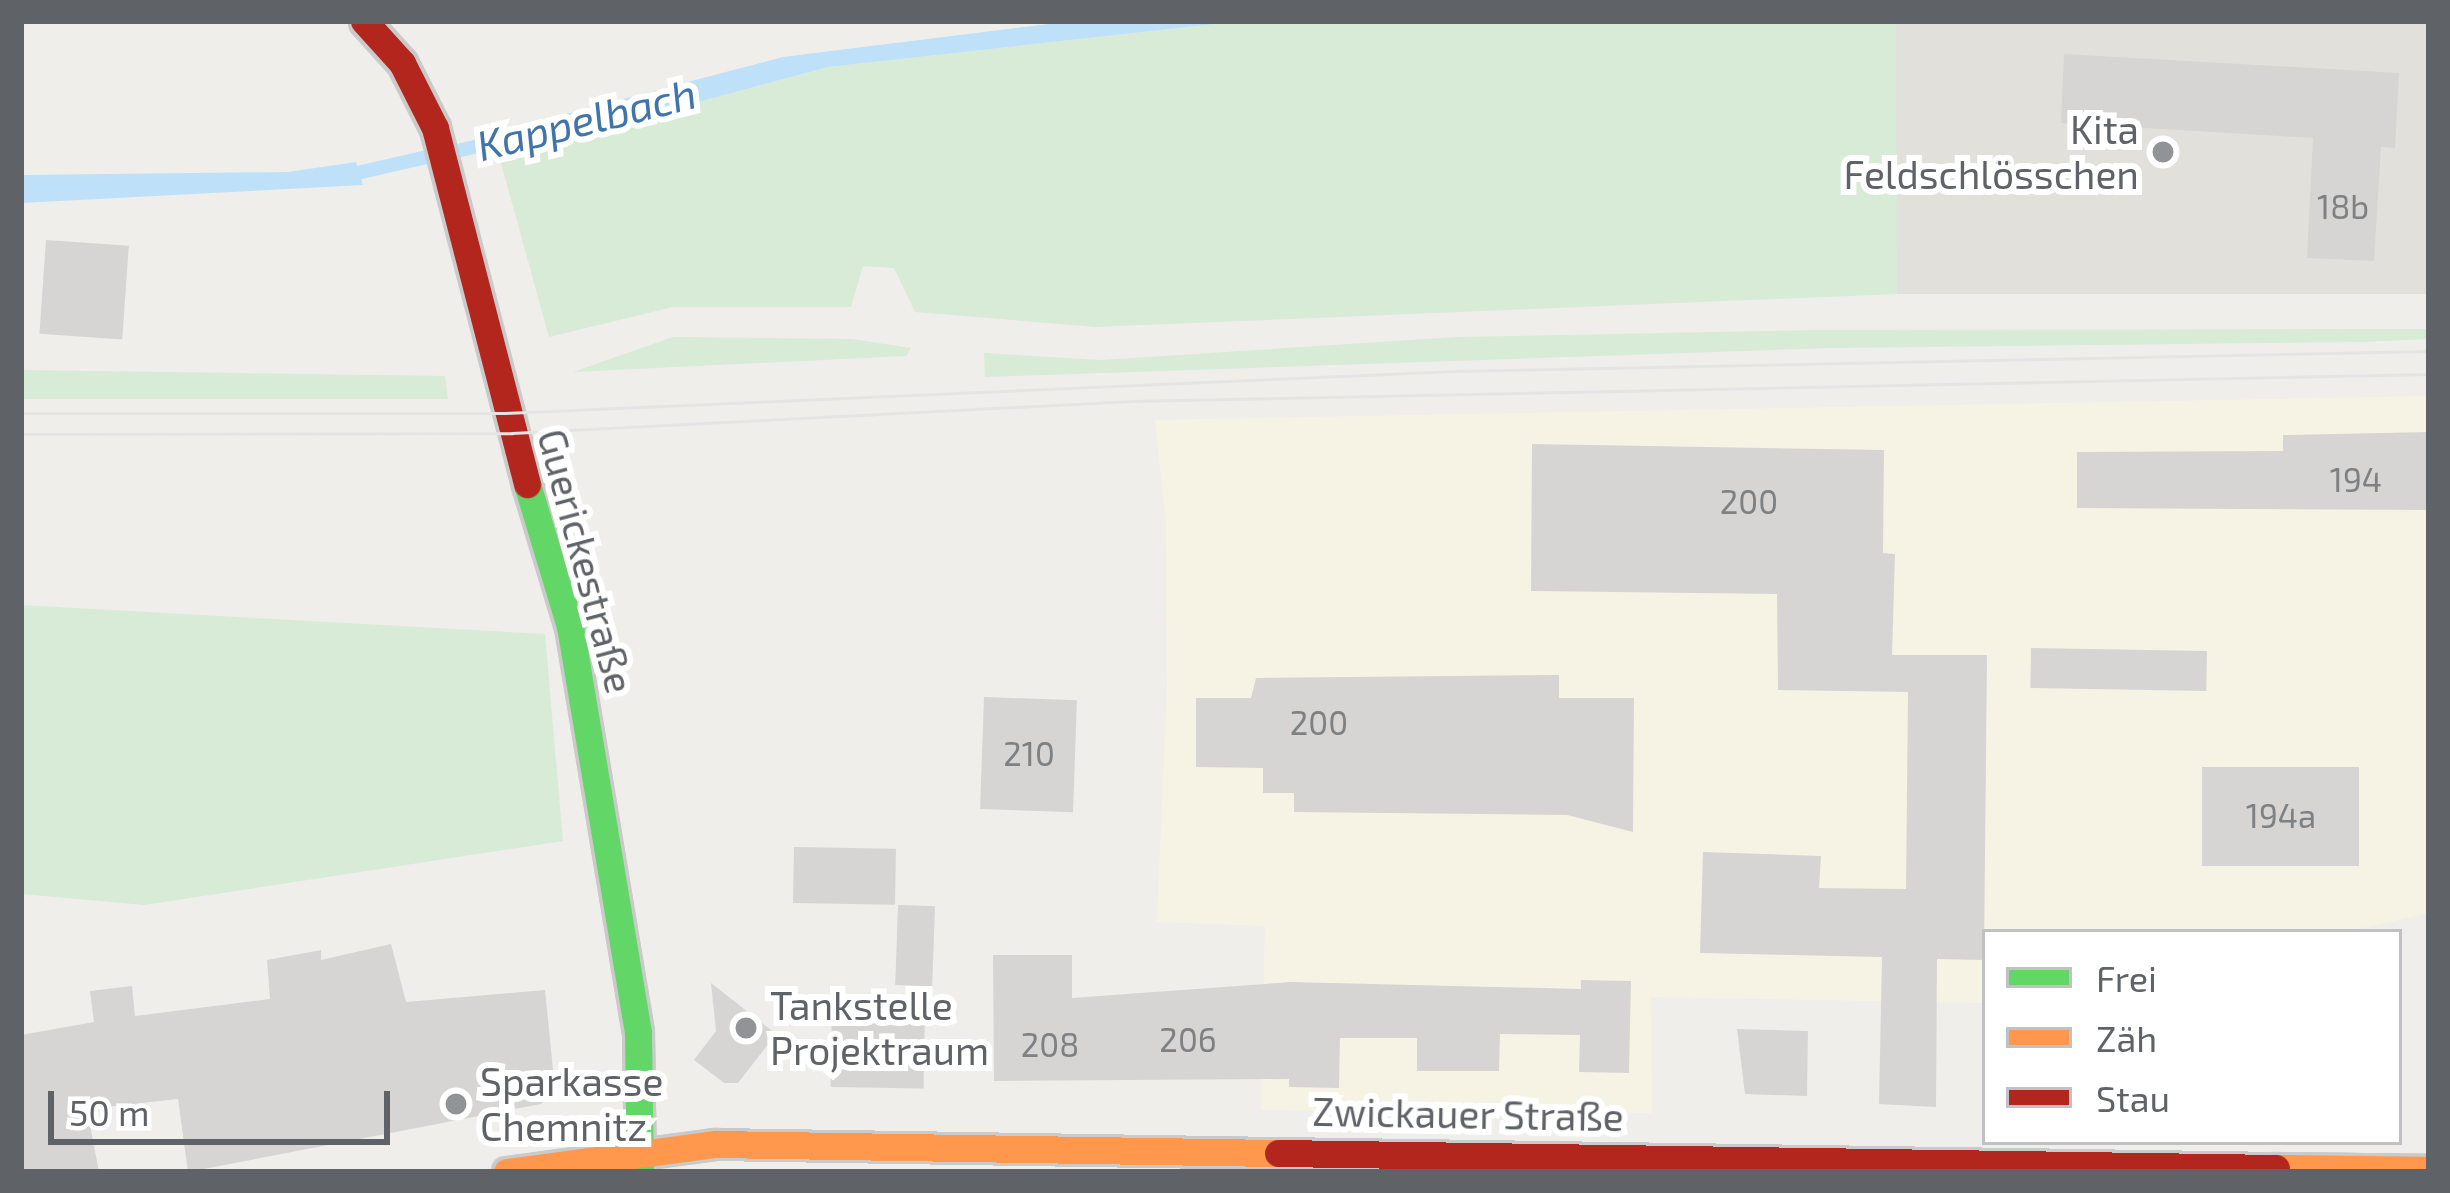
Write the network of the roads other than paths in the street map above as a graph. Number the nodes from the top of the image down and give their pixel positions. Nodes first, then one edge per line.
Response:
1 (364, 21) edge
2 (640, 1161) edge
3 (2429, 1170) edge
4 (507, 1172) edge

1 - 2 main road, Guerickestraße
2 - 3 main road, Zwickauer Straße
2 - 4 main road, Zwickauer Straße

